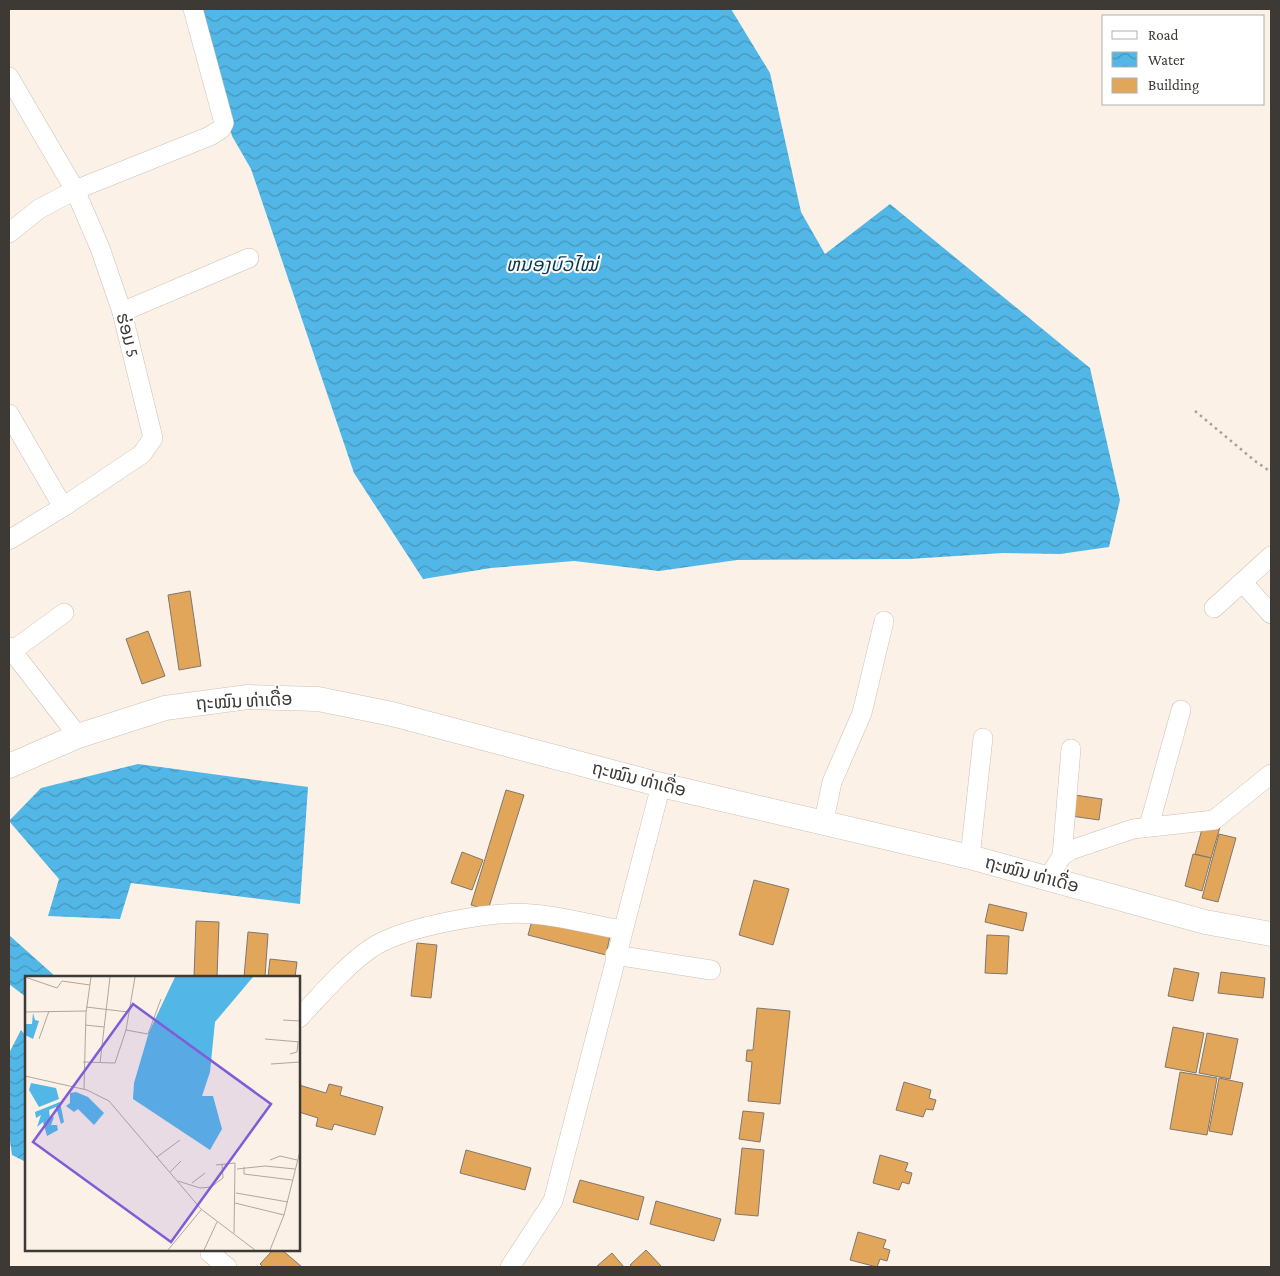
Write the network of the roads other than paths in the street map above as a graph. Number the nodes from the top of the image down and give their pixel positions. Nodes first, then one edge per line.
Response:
1 (193, 9) edge
2 (9, 77) edge
3 (75, 190) junction
4 (9, 233) edge
5 (249, 258) dead end
6 (122, 312) junction
7 (9, 414) edge
8 (63, 508) junction
9 (9, 540) edge
10 (1271, 556) edge
11 (1242, 583) junction
12 (1214, 608) dead end
13 (64, 613) dead end
14 (1271, 614) edge
15 (884, 621) dead end
16 (10, 649) edge
17 (1181, 710) dead end
18 (78, 736) junction
19 (984, 738) dead end
20 (1071, 749) dead end
21 (9, 766) edge
22 (1271, 774) edge
23 (661, 786) junction
24 (823, 825) junction
25 (1149, 826) junction
26 (1062, 856) junction
27 (970, 857) junction
28 (1048, 878) junction
29 (622, 930) junction
30 (1271, 934) edge
31 (615, 954) junction
32 (711, 970) dead end
33 (300, 1017) edge
34 (210, 1253) dead end
35 (227, 1267) edge
36 (510, 1267) edge

1 - 3 street
2 - 3 street, ຮ່ອມ 5
3 - 4 street
3 - 6 street, ຮ່ອມ 5
5 - 6 street
6 - 8 street, ຮ່ອມ 5
7 - 8 street
8 - 9 street, ຮ່ອມ 5
10 - 11 street
11 - 12 street
11 - 14 street
13 - 16 street
15 - 24 street
16 - 18 street
17 - 25 street
18 - 21 main road, ຖະໝົນ ທ່າເດື່ອ
18 - 23 main road, ຖະໝົນ ທ່າເດື່ອ
19 - 27 street
20 - 26 street
22 - 25 street
23 - 24 main road, ຖະໝົນ ທ່າເດື່ອ
23 - 29 street
24 - 27 main road, ຖະໝົນ ທ່າເດື່ອ
25 - 26 street
26 - 28 street
27 - 28 main road, ຖະໝົນ ທ່າເດື່ອ
28 - 30 main road, ຖະໝົນ ທ່າເດື່ອ
29 - 31 street
29 - 33 street
31 - 32 street
31 - 36 street
34 - 35 street

